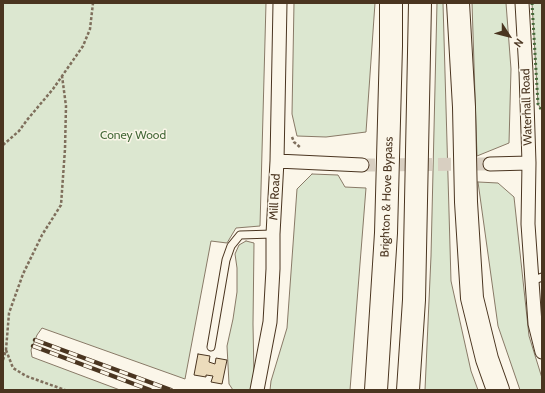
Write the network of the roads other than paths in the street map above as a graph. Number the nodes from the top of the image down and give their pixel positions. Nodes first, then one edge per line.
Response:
1 (280, 3) edge
2 (391, 3) edge
3 (420, 3) edge
4 (458, 3) edge
5 (522, 3) edge
6 (277, 161) junction
7 (529, 163) junction
8 (362, 164) tunnel mouth
9 (490, 164) tunnel mouth
10 (273, 234) junction
11 (537, 279) edge
12 (211, 347) dead end
13 (542, 352) edge
14 (257, 390) edge
15 (376, 390) edge
16 (408, 390) edge
17 (498, 390) edge

1 - 6 street, Mill Road
2 - 15 highway, Brighton & Hove Bypass
3 - 16 highway
4 - 17 highway
5 - 7 street, Waterhall Road
6 - 8 street
6 - 10 street, Mill Road
7 - 9 street
7 - 11 street, Waterhall Road
10 - 12 lane
10 - 14 street, Mill Road
11 - 13 street, Waterhall Road

